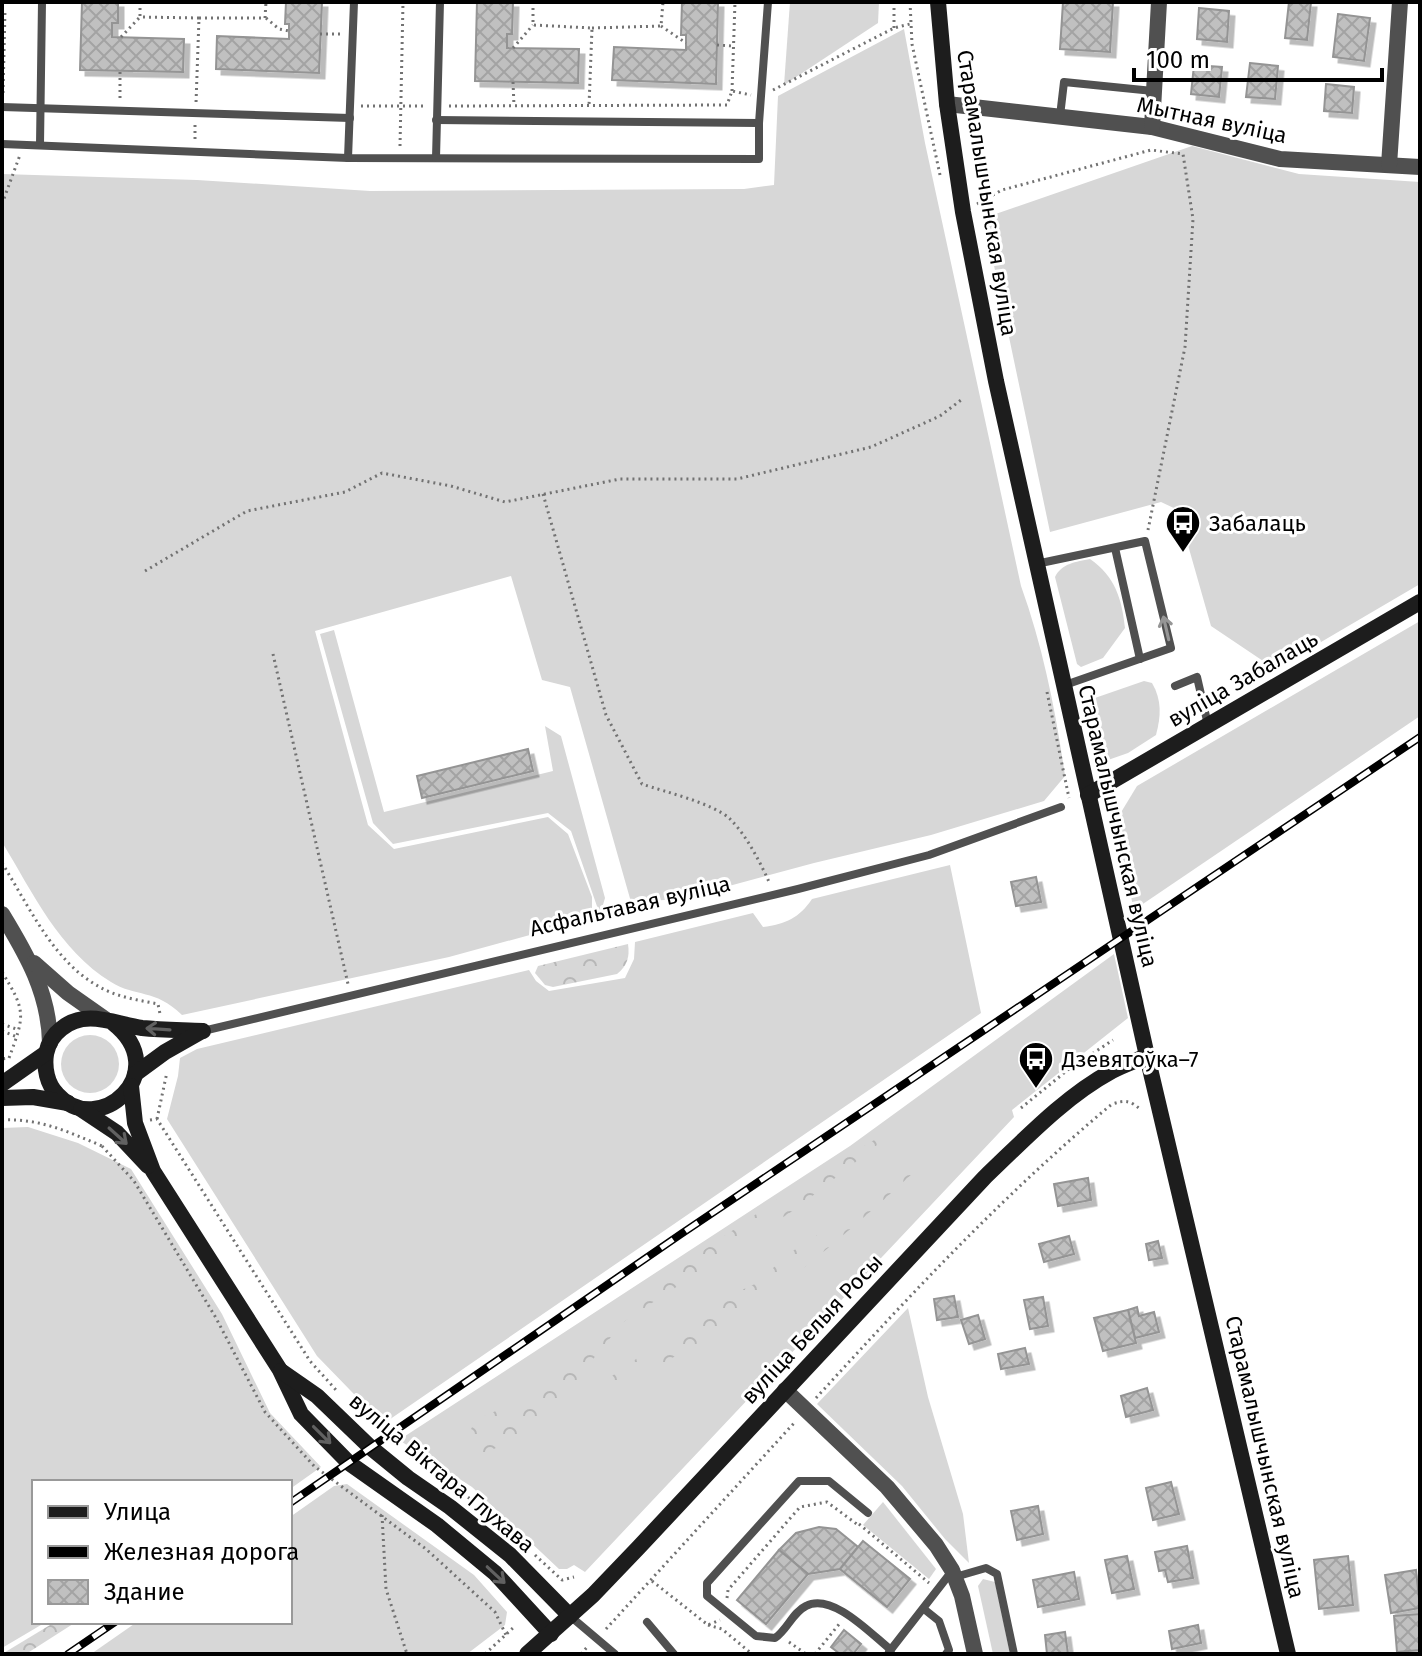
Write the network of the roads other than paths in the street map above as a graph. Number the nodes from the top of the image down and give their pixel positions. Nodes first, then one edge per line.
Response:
1 (42, 2) edge
2 (354, 2) edge
3 (440, 2) edge
4 (768, 2) edge
5 (938, 2) edge
6 (1159, 2) edge
7 (1400, 2) edge
8 (1153, 91) junction
9 (947, 104) junction
10 (2, 107) edge
11 (42, 108) junction
12 (1060, 116) junction
13 (350, 118) junction
14 (436, 120) junction
15 (759, 123) junction
16 (1152, 127) junction
17 (2, 144) edge
18 (40, 144) junction
19 (348, 158) junction
20 (436, 158) junction
21 (1389, 165) junction
22 (1420, 167) edge
23 (1115, 548) junction
24 (1035, 565) junction
25 (1420, 602) edge
26 (1140, 659) junction
27 (1064, 686) junction
28 (1175, 686) dead end
29 (1208, 726) junction
30 (1088, 795) junction
31 (1061, 807) dead end
32 (2, 914) edge
33 (27, 956) junction
34 (109, 1021) junction
35 (203, 1031) junction
36 (48, 1048) junction
37 (1147, 1056) junction
38 (133, 1080) junction
39 (2, 1084) edge
40 (2, 1098) edge
41 (74, 1106) junction
42 (153, 1171) junction
43 (280, 1370) junction
44 (785, 1390) junction
45 (868, 1513) dead end
46 (953, 1574) junction
47 (924, 1609) junction
48 (570, 1616) junction
49 (647, 1622) dead end
50 (551, 1634) junction
51 (889, 1652) edge
52 (527, 1654) edge
53 (615, 1654) edge
54 (674, 1654) edge
55 (946, 1654) edge
56 (975, 1654) edge
57 (1014, 1654) edge
58 (1288, 1654) edge

1 - 11 lane
2 - 13 lane
3 - 14 lane
4 - 15 lane
5 - 9 main road, Старамалышчынская вуліца
6 - 8 street
7 - 21 street
8 - 12 lane
8 - 16 street
9 - 12 street, Мытная вуліца
9 - 24 main road, Старамалышчынская вуліца
10 - 11 lane
11 - 13 lane
11 - 18 lane
12 - 16 street, Мытная вуліца
13 - 19 lane
14 - 15 lane
14 - 20 lane
15 - 20 lane
16 - 21 street, Мытная вуліца
17 - 18 lane
18 - 19 lane
19 - 20 lane
21 - 22 street, Мытная вуліца
23 - 24 lane
23 - 26 lane
26 -> 23 lane
24 - 27 main road, Старамалышчынская вуліца
25 - 29 main road, вуліца Забалаць
26 - 27 lane
27 - 30 main road, Старамалышчынская вуліца
28 - 29 lane
29 - 30 main road, вуліца Забалаць
30 - 37 main road, Старамалышчынская вуліца
31 - 35 lane, Асфальтавая вуліца
32 - 33 street
33 - 34 street
33 - 36 street
35 -> 34 main road
34 - 36 main road
34 - 38 main road
35 - 38 main road
36 - 39 main road
36 - 41 main road
37 - 44 main road, вуліца Белыя Росы
37 - 58 main road, Старамалышчынская вуліца
38 - 41 main road
38 - 42 main road, вуліца Віктара Глухава
40 - 41 main road
41 -> 42 main road, вуліца Віктара Глухава
42 - 43 main road, вуліца Віктара Глухава
43 - 48 main road, вуліца Віктара Глухава
43 -> 50 main road, вуліца Віктара Глухава
44 - 46 street
44 - 48 main road, вуліца Белыя Росы
45 - 51 lane
46 - 47 lane
46 - 56 street
46 - 57 lane
47 - 51 lane
47 - 55 lane
48 - 50 main road, вуліца Белыя Росы
48 - 53 lane
49 - 54 lane
50 - 52 main road, вуліца Белыя Росы

